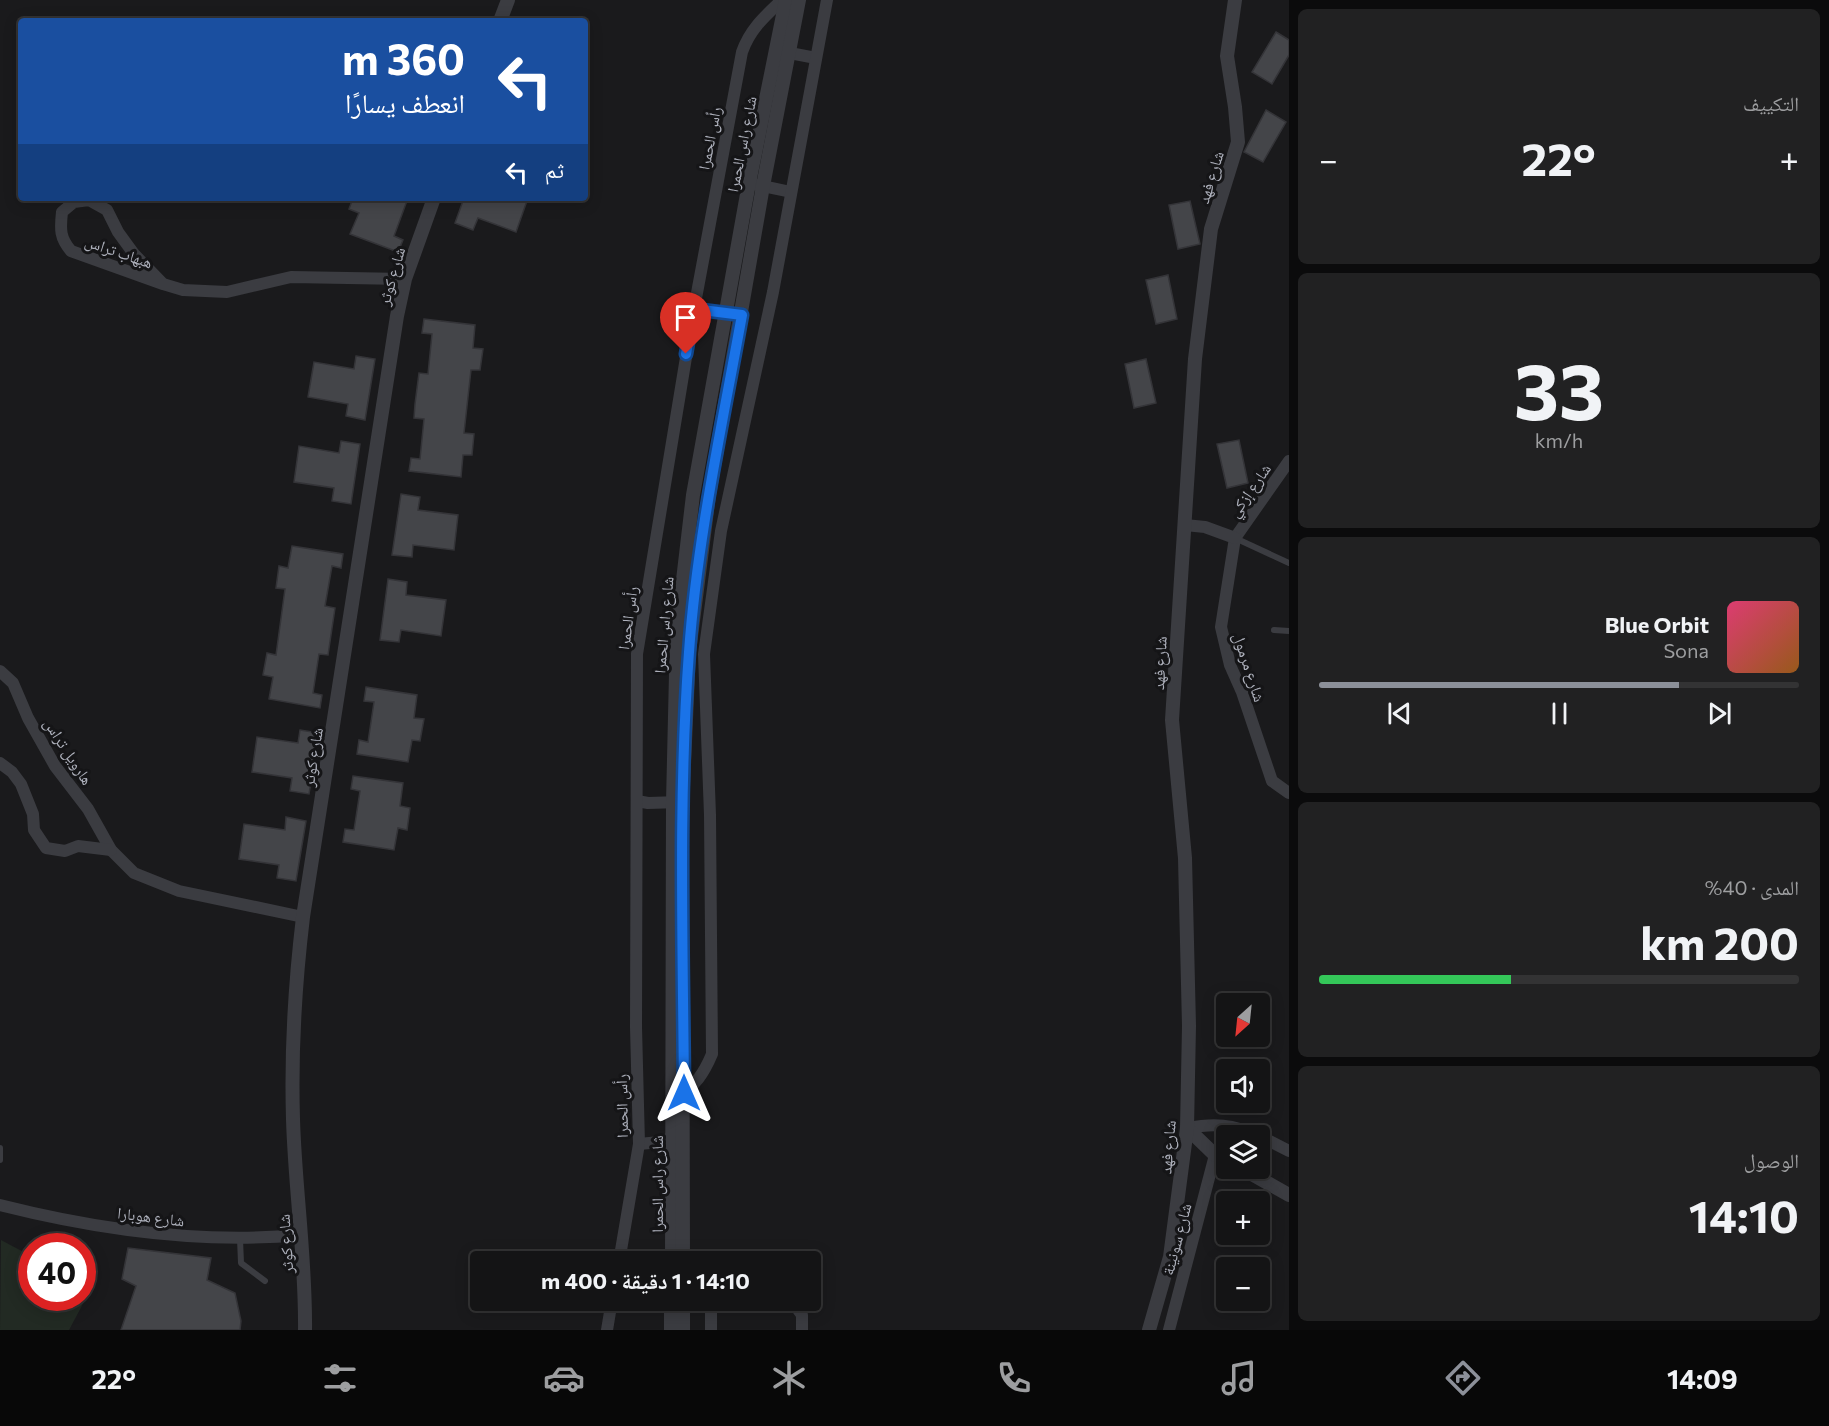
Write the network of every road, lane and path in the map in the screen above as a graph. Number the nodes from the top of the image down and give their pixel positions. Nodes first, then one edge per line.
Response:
1 (508, 0) edge
2 (784, 0) edge
3 (799, 0) edge
4 (827, 0) edge
5 (1235, 0) edge
6 (501, 18) edge
7 (782, 51) junction
8 (816, 58) junction
9 (756, 185) junction
10 (792, 192) junction
11 (81, 201) edge
12 (90, 201) edge
13 (434, 201) edge
14 (405, 279) junction
15 (163, 284) junction
16 (694, 309) junction
17 (726, 313) junction
18 (742, 315) junction
19 (1289, 461) edge
20 (1185, 525) junction
21 (1235, 538) junction
22 (1289, 563) edge
23 (1274, 630) dead end
24 (1289, 632) edge
25 (682, 652) junction
26 (704, 654) junction
27 (0, 671) edge
28 (0, 763) edge
29 (1289, 793) edge
30 (637, 801) junction
31 (678, 802) junction
32 (111, 850) junction
33 (303, 917) junction
34 (679, 1095) junction
35 (1230, 1125) edge
36 (1187, 1128) junction
37 (679, 1134) junction
38 (1270, 1142) edge
39 (639, 1144) junction
40 (0, 1148) edge
41 (1289, 1151) edge
42 (1216, 1154) edge
43 (0, 1160) edge
44 (1216, 1175) edge
45 (1261, 1179) edge
46 (1289, 1195) edge
47 (0, 1205) edge
48 (300, 1235) junction
49 (240, 1239) junction
50 (621, 1251) edge
51 (673, 1251) edge
52 (683, 1251) edge
53 (265, 1281) dead end
54 (610, 1311) edge
55 (672, 1311) edge
56 (682, 1311) edge
57 (712, 1311) edge
58 (800, 1311) edge
59 (305, 1330) edge
60 (607, 1330) edge
61 (671, 1330) edge
62 (682, 1330) edge
63 (711, 1330) edge
64 (802, 1330) edge
65 (1149, 1330) edge
66 (1169, 1330) edge

1 - 6 street
2 - 7 street, شارع راس الحمرا
2 - 16 street, رأس الحمرا
3 - 7 street, شارع راس الحمرا
4 - 8 street
5 - 20 street, شارع فهد
7 - 8 street
7 - 9 street, شارع راس الحمرا
8 - 10 street
9 - 10 street
9 - 17 street, شارع راس الحمرا
9 - 18 street, شارع راس الحمرا
10 - 26 street
11 - 15 street, هبهاب تراس
12 - 15 street, هبهاب تراس
13 - 14 street, شارع كوثر
14 - 15 street, هبهاب تراس
14 - 33 street, شارع كوثر
16 - 17 street
16 - 30 street, رأس الحمرا
17 - 18 street
17 - 25 street, شارع راس الحمرا
18 - 25 street, شارع راس الحمرا
19 - 21 street, شارع إزكي
20 - 21 street
20 - 36 street, شارع فهد
21 - 22 lane
21 - 29 street, شارع مرمول
23 - 24 lane
25 - 26 street
25 - 31 street, شارع راس الحمرا
26 - 34 street
27 - 32 street, هارويل تراس
28 - 32 street
30 - 31 street
30 - 39 street, رأس الحمرا
31 - 34 street, شارع راس الحمرا
32 - 33 street, هارويل تراس
33 - 48 street, شارع كوثر
34 - 37 street, شارع راس الحمرا
35 - 36 street
36 - 42 street
36 - 65 street, شارع فهد
37 - 39 street
37 - 51 street, شارع راس الحمرا
37 - 52 street, شارع راس الحمرا
38 - 41 street
39 - 50 street, رأس الحمرا
40 - 43 lane
44 - 66 street, شارع سونينة
45 - 46 street
47 - 49 street, شارع هوبارا
48 - 49 street, شارع هوبارا
48 - 59 street, شارع كوثر
49 - 53 lane
54 - 60 street
55 - 61 street
56 - 62 street
57 - 63 street
58 - 64 street

